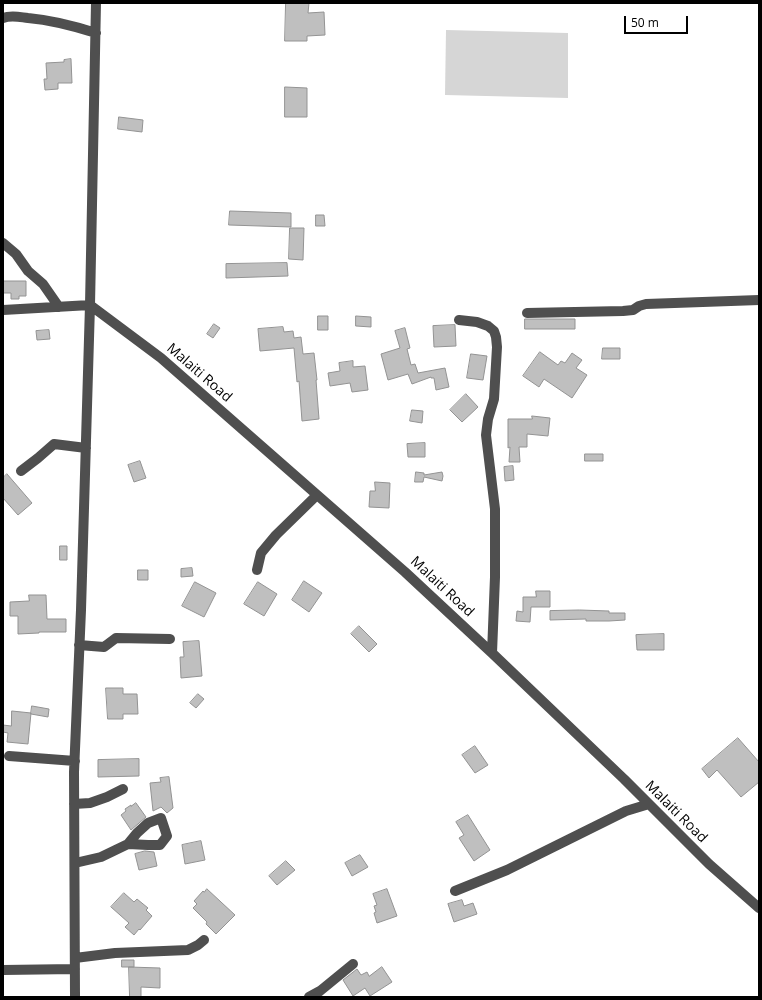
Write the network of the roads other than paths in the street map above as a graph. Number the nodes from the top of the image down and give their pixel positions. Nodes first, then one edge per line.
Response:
1 (96, 3) edge
2 (3, 18) edge
3 (96, 32) junction
4 (3, 243) edge
5 (759, 300) edge
6 (90, 305) junction
7 (59, 307) junction
8 (3, 310) edge
9 (527, 313) dead end
10 (459, 320) dead end
11 (86, 448) junction
12 (21, 471) dead end
13 (317, 495) junction
14 (257, 570) dead end
15 (170, 639) dead end
16 (79, 645) junction
17 (492, 653) junction
18 (9, 756) dead end
19 (75, 761) junction
20 (123, 789) dead end
21 (74, 804) junction
22 (648, 804) junction
23 (128, 844) dead end
24 (75, 863) junction
25 (455, 891) dead end
26 (759, 908) edge
27 (204, 940) dead end
28 (75, 958) junction
29 (353, 964) dead end
30 (75, 969) junction
31 (3, 970) edge
32 (75, 997) edge
33 (309, 997) edge

1 - 3 street
2 - 3 street
3 - 6 street
4 - 7 street
5 - 9 street
6 - 7 street
6 - 11 street
6 - 13 street, Malaiti Road
7 - 8 street
10 - 17 street
11 - 12 street
11 - 16 street
13 - 14 street
13 - 17 street, Malaiti Road
15 - 16 street
16 - 19 street
17 - 22 street, Malaiti Road
18 - 19 street
19 - 21 street
20 - 21 street
21 - 24 street
22 - 25 street
22 - 26 street, Malaiti Road
23 - 24 street
24 - 28 street
27 - 28 street
28 - 30 street
29 - 33 street
30 - 31 street
30 - 32 street

